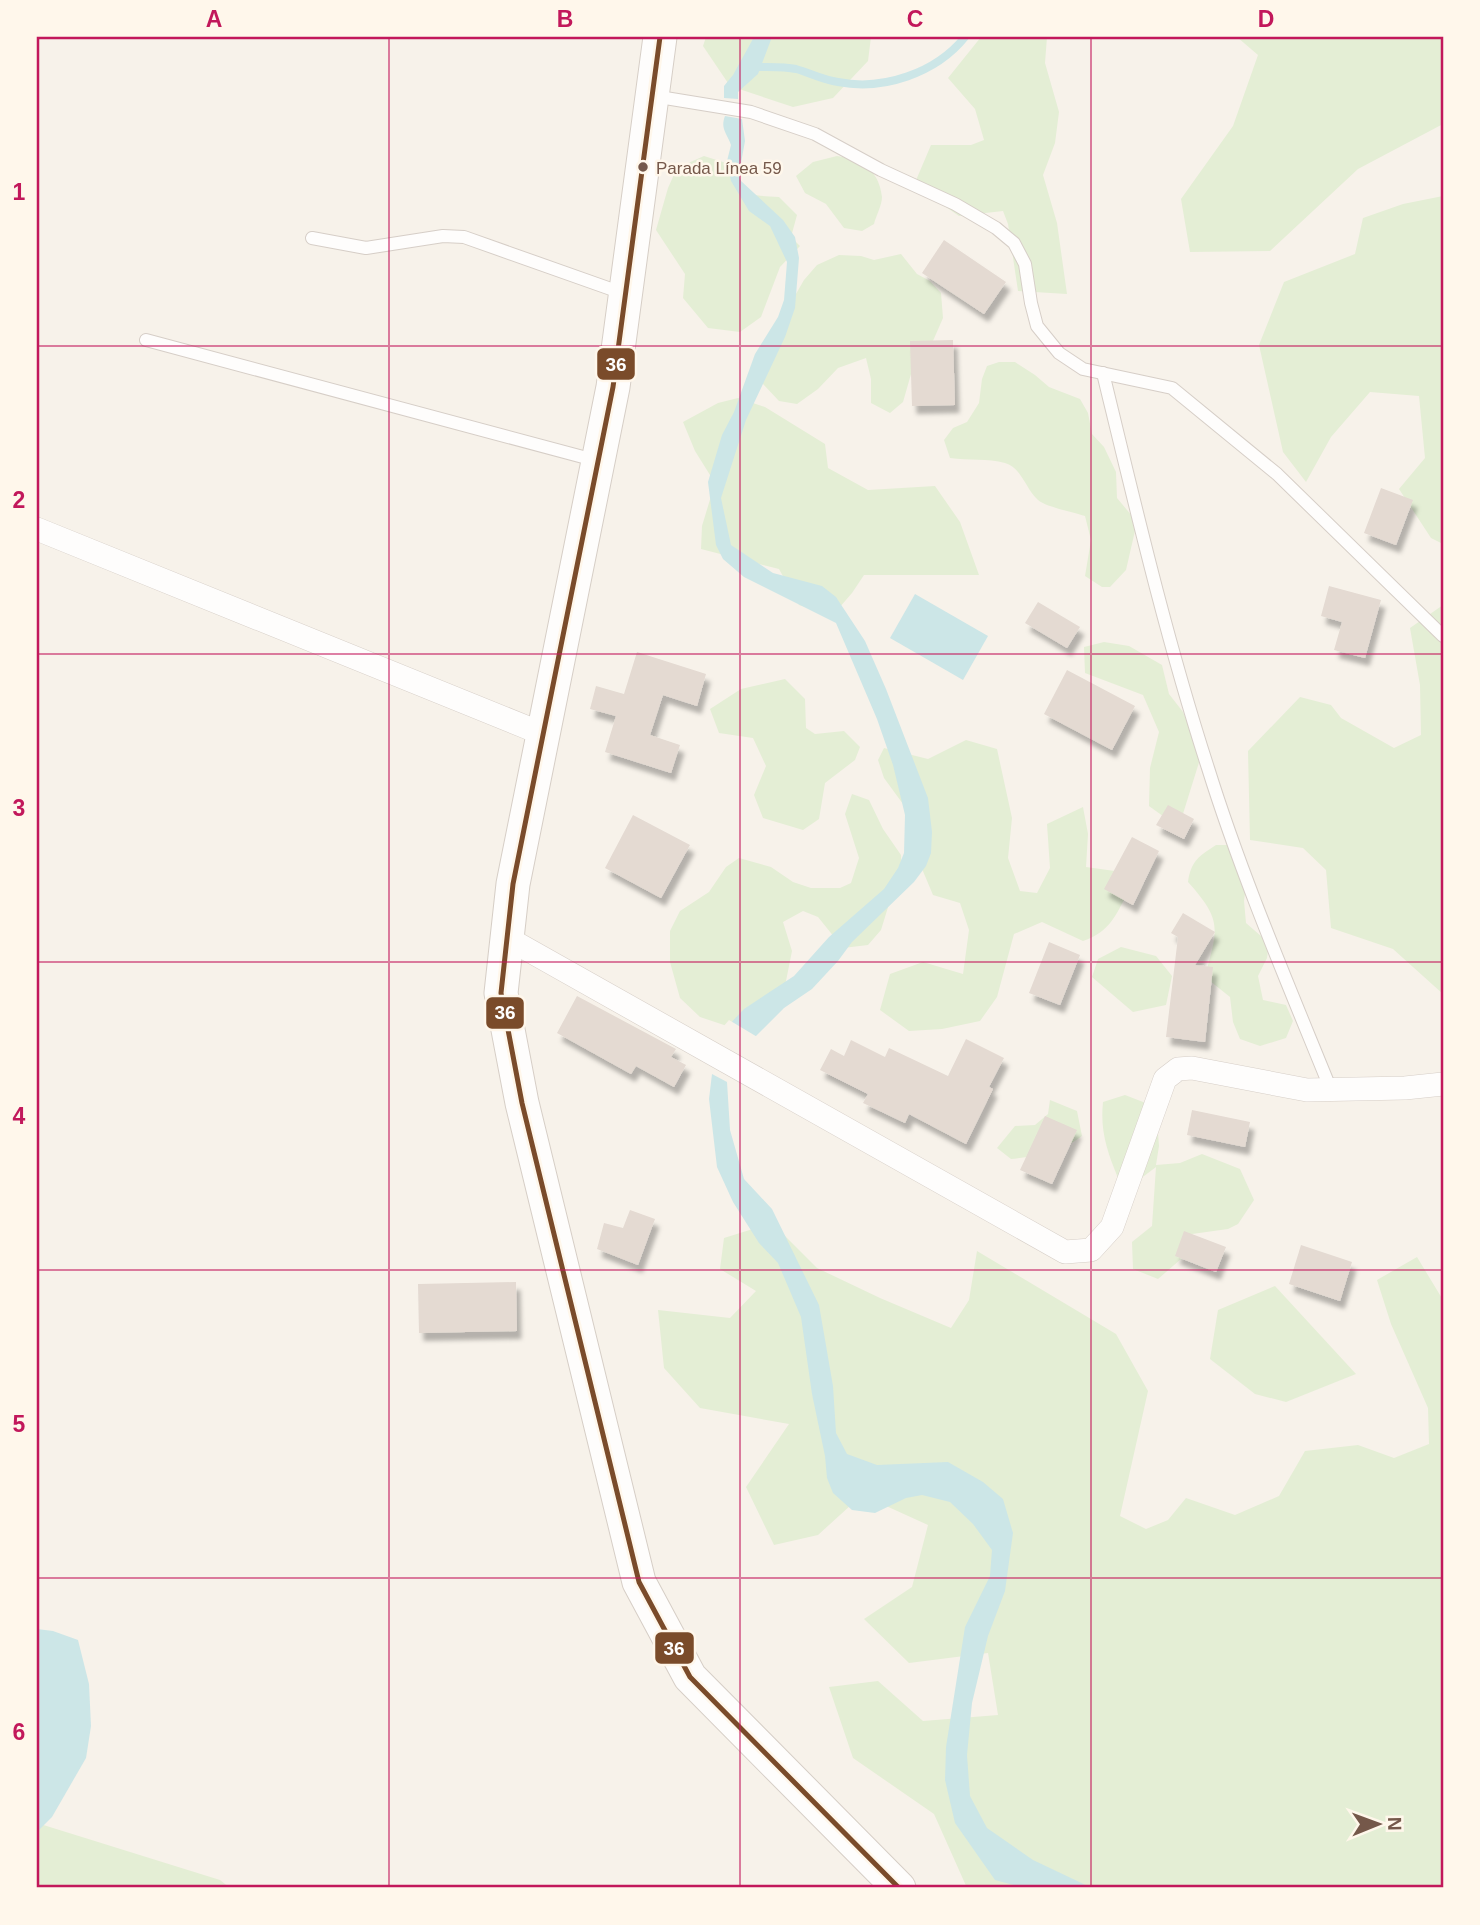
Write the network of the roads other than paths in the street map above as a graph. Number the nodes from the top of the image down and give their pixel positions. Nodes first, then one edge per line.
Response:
1 (660, 37) edge
2 (652, 96) junction
3 (312, 238) dead end
4 (626, 294) junction
5 (146, 340) dead end
6 (1103, 373) junction
7 (598, 461) junction
8 (37, 529) edge
9 (1443, 636) edge
10 (543, 734) junction
11 (507, 938) junction
12 (1443, 1084) edge
13 (1331, 1090) junction
14 (899, 1888) edge

1 - 2 main road
2 - 4 main road
2 - 6 lane
3 - 4 lane
4 - 7 main road
5 - 7 lane
6 - 9 lane
6 - 13 lane
7 - 10 main road
8 - 10 street
10 - 11 main road
11 - 13 street
11 - 14 main road
12 - 13 street

